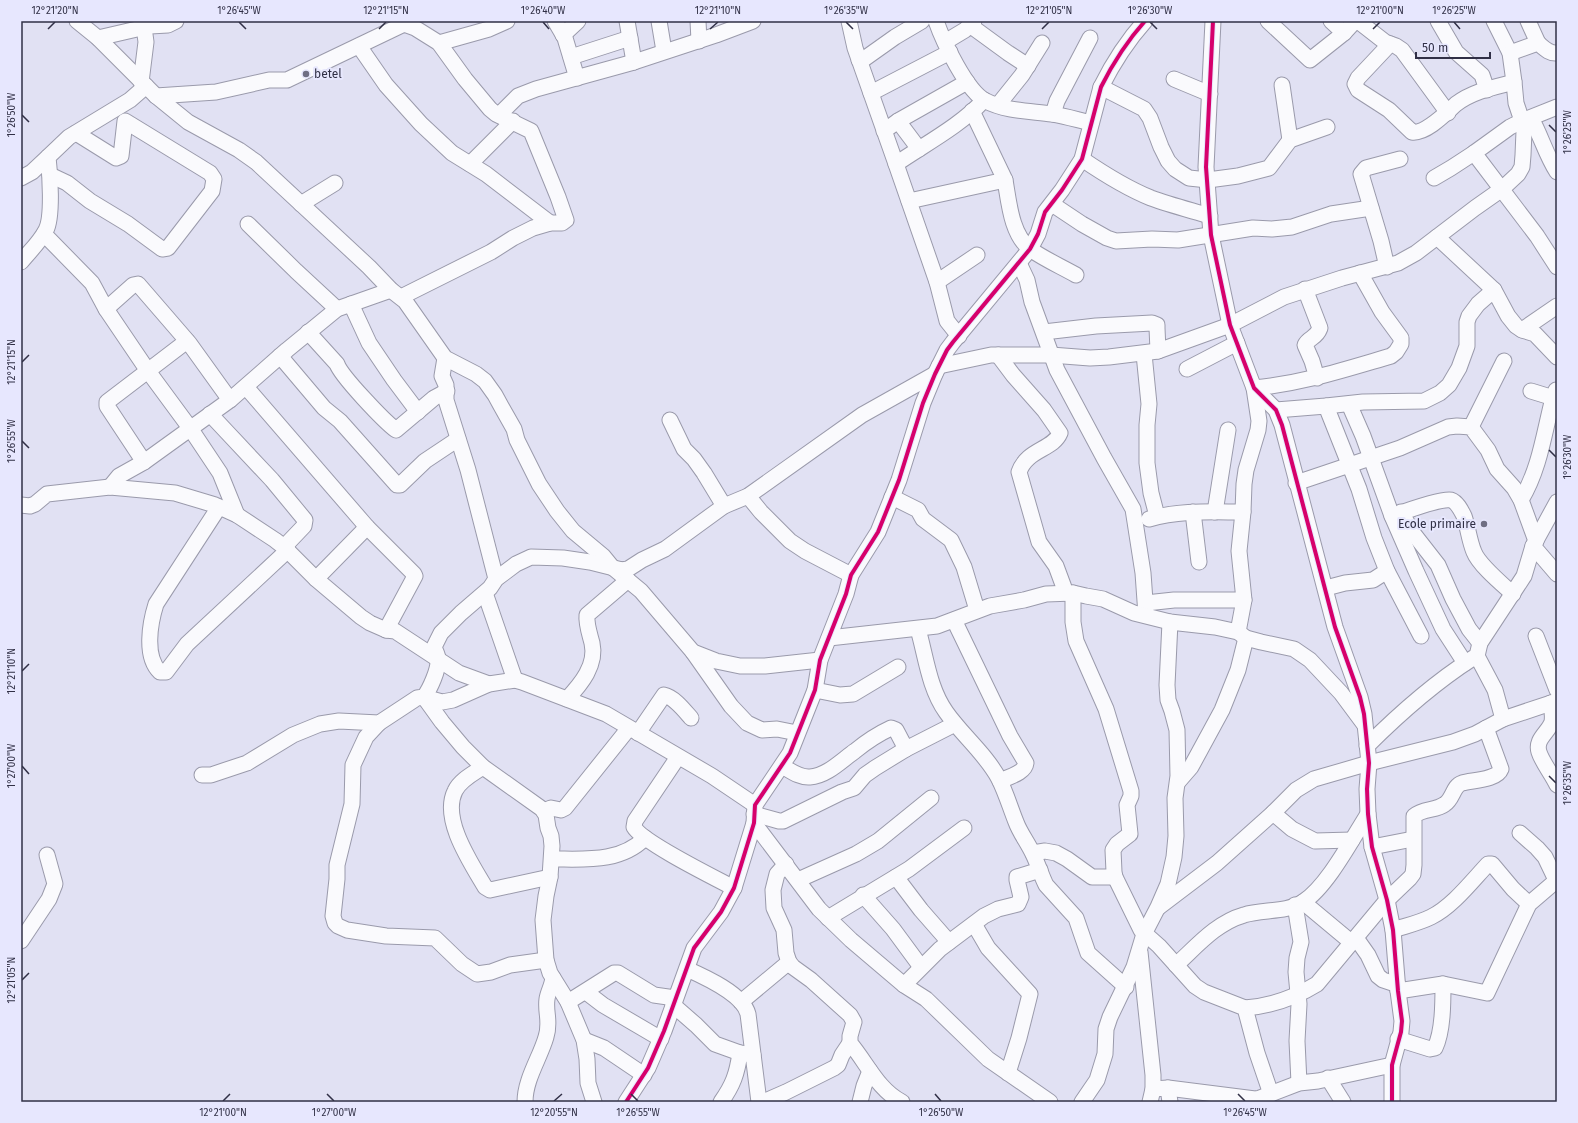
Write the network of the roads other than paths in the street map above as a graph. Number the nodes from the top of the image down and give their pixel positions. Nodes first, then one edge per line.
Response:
1 (77, 21) edge
2 (176, 21) edge
3 (507, 21) edge
4 (555, 21) edge
5 (578, 21) edge
6 (627, 21) edge
7 (659, 21) edge
8 (698, 21) edge
9 (753, 21) edge
10 (849, 21) edge
11 (922, 21) edge
12 (936, 21) edge
13 (1144, 21) edge
14 (1213, 21) edge
15 (1268, 21) edge
16 (1331, 21) edge
17 (1356, 21) edge
18 (1438, 21) edge
19 (1494, 21) edge
20 (1528, 21) edge
21 (408, 22) edge
22 (972, 23) edge
23 (737, 24) edge
24 (146, 25) edge
25 (1344, 33) junction
26 (563, 35) junction
27 (98, 38) junction
28 (630, 38) junction
29 (1090, 38) dead end
30 (699, 41) junction
31 (439, 43) junction
32 (1042, 43) dead end
33 (1538, 43) junction
34 (1390, 44) junction
35 (359, 46) junction
36 (947, 47) junction
37 (664, 51) junction
38 (1510, 53) junction
39 (1557, 53) edge
40 (571, 57) junction
41 (859, 60) junction
42 (634, 62) junction
43 (1028, 66) junction
44 (576, 78) junction
45 (1174, 79) dead end
46 (967, 82) junction
47 (1514, 82) junction
48 (1282, 86) dead end
49 (1101, 87) junction
50 (148, 88) junction
51 (1487, 90) junction
52 (871, 93) junction
53 (1210, 94) junction
54 (984, 100) junction
55 (998, 105) junction
56 (1557, 107) edge
57 (117, 108) junction
58 (972, 111) junction
59 (1448, 113) junction
60 (1053, 114) junction
61 (506, 118) junction
62 (1526, 120) junction
63 (898, 121) junction
64 (125, 122) junction
65 (1091, 123) junction
66 (1327, 127) dead end
67 (884, 131) junction
68 (76, 133) junction
69 (1290, 140) junction
70 (918, 149) junction
71 (1474, 153) junction
72 (48, 157) junction
73 (1400, 158) dead end
74 (1082, 159) junction
75 (470, 164) junction
76 (896, 164) junction
77 (1557, 172) edge
78 (50, 175) junction
79 (21, 178) edge
80 (1434, 178) dead end
81 (1005, 180) junction
82 (1208, 180) junction
83 (335, 183) dead end
84 (1502, 189) junction
85 (909, 201) junction
86 (301, 204) junction
87 (1052, 204) junction
88 (1371, 208) junction
89 (1210, 216) junction
90 (550, 223) junction
91 (248, 224) dead end
92 (44, 234) junction
93 (1212, 235) junction
94 (1437, 238) junction
95 (1030, 249) junction
96 (977, 255) dead end
97 (21, 262) edge
98 (1019, 263) junction
99 (1387, 267) junction
100 (1557, 267) edge
101 (1360, 273) junction
102 (1076, 276) dead end
103 (938, 282) junction
104 (1305, 289) junction
105 (1494, 290) junction
106 (396, 294) junction
107 (1557, 306) edge
108 (344, 307) junction
109 (106, 309) junction
110 (1230, 325) junction
111 (1522, 330) junction
112 (308, 332) junction
113 (1044, 332) junction
114 (959, 336) junction
115 (187, 342) junction
116 (1237, 344) junction
117 (1151, 352) junction
118 (998, 355) junction
119 (1051, 355) junction
120 (280, 356) junction
121 (1557, 357) edge
122 (445, 358) junction
123 (1504, 361) dead end
124 (1187, 369) dead end
125 (937, 370) junction
126 (148, 371) junction
127 (1317, 378) junction
128 (246, 387) junction
129 (1254, 388) junction
130 (447, 391) junction
131 (1531, 391) dead end
132 (1555, 396) edge
133 (230, 400) junction
134 (1349, 404) junction
135 (1326, 406) junction
136 (1276, 410) junction
137 (418, 412) junction
138 (210, 414) junction
139 (670, 420) dead end
140 (1471, 427) junction
141 (190, 428) junction
142 (1228, 430) dead end
143 (458, 439) junction
144 (1371, 457) junction
145 (144, 462) junction
146 (1350, 465) junction
147 (1296, 483) junction
148 (110, 487) junction
149 (748, 496) junction
150 (892, 497) junction
151 (1521, 500) junction
152 (1557, 502) edge
153 (21, 505) edge
154 (724, 506) junction
155 (219, 507) junction
156 (1192, 512) junction
157 (1214, 512) junction
158 (1243, 512) junction
159 (1396, 514) junction
160 (237, 515) junction
161 (1157, 516) junction
162 (1136, 522) junction
163 (367, 527) junction
164 (1535, 543) junction
165 (286, 548) junction
166 (1199, 562) dead end
167 (612, 567) junction
168 (1387, 571) junction
169 (1557, 574) edge
170 (851, 575) junction
171 (316, 579) junction
172 (496, 579) junction
173 (628, 580) junction
174 (1326, 588) junction
175 (485, 592) junction
176 (1069, 593) junction
177 (1513, 594) junction
178 (1244, 600) junction
179 (1146, 609) junction
180 (977, 610) junction
181 (954, 620) junction
182 (1170, 622) junction
183 (918, 629) junction
184 (386, 630) junction
185 (1242, 635) junction
186 (1421, 636) dead end
187 (1536, 636) dead end
188 (829, 638) junction
189 (693, 652) junction
190 (1474, 654) junction
191 (438, 659) junction
192 (820, 660) junction
193 (898, 667) dead end
194 (514, 680) junction
195 (490, 684) junction
196 (815, 690) junction
197 (424, 697) junction
198 (1555, 698) edge
199 (567, 699) junction
200 (691, 718) dead end
201 (1503, 719) junction
202 (379, 723) junction
203 (955, 724) junction
204 (1364, 725) junction
205 (1486, 728) junction
206 (633, 731) junction
207 (797, 733) junction
208 (1367, 746) junction
209 (906, 749) junction
210 (678, 757) junction
211 (1369, 763) junction
212 (782, 766) junction
213 (483, 767) junction
214 (202, 775) dead end
215 (1555, 777) edge
216 (1000, 781) junction
217 (1178, 782) junction
218 (931, 798) dead end
219 (544, 811) junction
220 (1273, 813) junction
221 (754, 814) junction
222 (1368, 814) junction
223 (964, 828) dead end
224 (1520, 833) dead end
225 (645, 838) junction
226 (1413, 839) junction
227 (1352, 840) junction
228 (1372, 847) junction
229 (1033, 853) junction
230 (47, 855) dead end
231 (552, 859) junction
232 (786, 864) junction
233 (1040, 870) junction
234 (896, 877) junction
235 (1115, 877) junction
236 (550, 878) junction
237 (798, 880) junction
238 (1556, 880) edge
239 (734, 888) junction
240 (863, 895) junction
241 (1387, 900) junction
242 (1299, 904) junction
243 (1529, 904) junction
244 (1158, 907) junction
245 (828, 918) junction
246 (974, 924) junction
247 (1393, 930) junction
248 (1144, 934) junction
249 (1354, 940) junction
250 (21, 941) edge
251 (949, 942) junction
252 (1140, 951) junction
253 (546, 960) junction
254 (789, 962) junction
255 (1176, 965) junction
256 (921, 967) junction
257 (687, 968) junction
258 (553, 978) junction
259 (1443, 984) junction
260 (904, 985) junction
261 (1126, 987) junction
262 (1398, 988) junction
263 (586, 992) junction
264 (1298, 993) junction
265 (674, 1001) junction
266 (568, 1002) junction
267 (741, 1002) junction
268 (1245, 1008) junction
269 (661, 1039) junction
270 (1398, 1039) junction
271 (584, 1040) junction
272 (850, 1043) junction
273 (747, 1054) junction
274 (1392, 1065) junction
275 (870, 1071) junction
276 (1008, 1074) junction
277 (644, 1075) junction
278 (1328, 1078) junction
279 (1299, 1083) junction
280 (1160, 1095) edge
281 (1277, 1096) edge
282 (632, 1100) edge
283 (525, 1102) edge
284 (594, 1102) edge
285 (721, 1102) edge
286 (759, 1102) edge
287 (763, 1102) edge
288 (860, 1102) edge
289 (902, 1102) edge
290 (1050, 1102) edge
291 (1082, 1102) edge
292 (1343, 1102) edge
293 (1392, 1102) edge

1 - 27 street
2 - 24 street
3 - 31 street
4 - 26 street
5 - 26 street
6 - 28 street
7 - 37 street
8 - 30 street
9 - 23 street
10 - 41 street
11 - 41 street
12 - 36 street
13 - 49 street
14 - 53 street
15 - 25 street
16 - 25 street
17 - 25 street
17 - 34 street
18 - 51 street
19 - 38 street
20 - 33 street
21 - 31 street
21 - 35 street
22 - 36 street
22 - 43 street
23 - 30 street
24 - 27 street
24 - 50 street
26 - 40 street
27 - 50 street
28 - 40 street
28 - 42 street
29 - 60 street
30 - 37 street
31 - 61 street
32 - 43 street
33 - 38 street
33 - 39 street
34 - 59 street
34 - 59 street
35 - 50 street
35 - 75 street
36 - 46 street
36 - 52 street
37 - 42 street
38 - 47 street
40 - 44 street
41 - 52 street
42 - 44 street
43 - 55 street
44 - 61 street
45 - 53 street
46 - 54 street
46 - 63 street
47 - 51 street
47 - 62 street
48 - 69 street
49 - 65 street
49 - 82 street
50 - 57 street
50 - 86 street
51 - 59 street
52 - 67 street
53 - 82 street
54 - 55 street
54 - 58 street
55 - 60 street
56 - 62 street
57 - 64 street
57 - 68 street
58 - 70 street
58 - 81 street
60 - 65 street
61 - 75 street
61 - 90 street
62 - 71 street
62 - 77 street
62 - 84 street
63 - 67 street
63 - 70 street
64 - 68 street
64 - 78 street
65 - 74 street
66 - 69 street
67 - 76 street
68 - 72 street
69 - 82 street
70 - 76 street
71 - 80 street
71 - 84 street
72 - 78 street
72 - 79 street
73 - 88 street
74 - 87 street
74 - 89 street
75 - 90 street
76 - 85 street
78 - 92 street
81 - 85 street
81 - 95 street
82 - 89 street
83 - 86 street
84 - 94 street
84 - 100 street
85 - 103 street
86 - 106 street
87 - 93 street
87 - 95 street
88 - 93 street
88 - 99 street
89 - 93 street
90 - 106 street
91 - 108 street
92 - 97 street
92 - 109 street
93 - 110 street
94 - 99 street
94 - 105 street
95 - 98 street
95 - 102 street
96 - 103 street
98 - 113 street
98 - 114 street
99 - 101 street
101 - 104 street
101 - 127 street
103 - 114 street
104 - 110 street
104 - 127 street
105 - 111 street
105 - 134 street
106 - 108 street
106 - 122 street
107 - 111 street
108 - 112 street
108 - 137 street
109 - 115 street
109 - 126 street
110 - 116 street
110 - 117 street
111 - 121 street
112 - 120 street
112 - 137 street
113 - 117 street
113 - 119 street
114 - 125 street
115 - 126 street
115 - 133 street
116 - 124 street
116 - 129 street
117 - 119 street
117 - 161 street
118 - 119 street
118 - 125 street
118 - 176 street
119 - 162 street
120 - 128 street
120 - 143 street
122 - 130 street
122 - 167 street
123 - 140 street
125 - 149 street
125 - 150 street
126 - 141 street
126 - 145 street
127 - 129 street
128 - 133 street
128 - 163 street
129 - 136 street
129 - 158 street
130 - 137 street
130 - 143 street
131 - 132 street
132 - 151 street
133 - 138 street
134 - 135 street
134 - 144 street
135 - 136 street
135 - 146 street
136 - 147 street
138 - 141 street
138 - 165 street
139 - 154 street
140 - 144 street
140 - 151 street
141 - 145 street
141 - 160 street
142 - 157 street
143 - 172 street
144 - 146 street
144 - 159 street
145 - 148 street
146 - 147 street
146 - 168 street
147 - 174 street
148 - 153 street
148 - 155 street
149 - 154 street
149 - 170 street
150 - 170 street
150 - 180 street
151 - 164 street
152 - 164 street
154 - 167 street
155 - 160 street
155 - 165 street
156 - 157 street
156 - 161 street
156 - 166 street
157 - 158 street
158 - 178 street
159 - 177 street
159 - 190 street
159 - 190 street
160 - 165 street
161 - 162 street
162 - 179 street
163 - 171 street
163 - 184 street
164 - 169 street
164 - 177 street
165 - 171 street
167 - 172 street
167 - 173 street
168 - 174 street
168 - 186 street
170 - 188 street
171 - 184 street
172 - 175 street
173 - 189 street
173 - 199 street
174 - 204 street
175 - 191 street
175 - 194 street
176 - 179 street
176 - 180 street
176 - 235 street
177 - 190 street
178 - 179 street
178 - 185 street
179 - 182 street
180 - 181 street
181 - 183 street
181 - 216 street
182 - 185 street
182 - 217 street
183 - 188 street
183 - 203 street
184 - 191 street
185 - 204 street
185 - 217 street
187 - 198 street
188 - 192 street
189 - 192 street
189 - 207 street
190 - 201 street
190 - 208 street
191 - 195 street
191 - 197 street
192 - 196 street
193 - 196 street
194 - 195 street
194 - 199 street
195 - 197 street
196 - 207 street
197 - 202 street
197 - 213 street
198 - 201 street
198 - 215 street
199 - 206 street
200 - 206 street
201 - 205 street
202 - 214 street
202 - 253 street
203 - 209 street
203 - 216 street
204 - 208 street
205 - 211 street
205 - 226 street
206 - 210 street
206 - 219 street
207 - 212 street
208 - 211 street
209 - 212 street
209 - 221 street
210 - 221 street
210 - 225 street
211 - 220 street
211 - 222 street
212 - 221 street
213 - 219 street
213 - 236 street
216 - 229 street
217 - 244 street
218 - 237 street
219 - 231 street
220 - 227 street
220 - 244 street
221 - 232 street
221 - 239 street
222 - 227 street
222 - 228 street
223 - 234 street
224 - 238 street
225 - 231 street
225 - 239 street
226 - 228 street
226 - 241 street
227 - 242 street
228 - 241 street
229 - 233 street
229 - 235 street
230 - 250 street
231 - 236 street
232 - 237 street
232 - 254 street
233 - 246 street
233 - 261 street
234 - 240 street
234 - 251 street
235 - 248 street
236 - 253 street
237 - 245 street
238 - 243 street
239 - 257 street
240 - 245 street
240 - 256 street
241 - 247 street
241 - 249 street
242 - 249 street
242 - 255 street
242 - 264 street
243 - 247 street
243 - 259 street
244 - 248 street
245 - 260 street
246 - 251 street
246 - 276 street
247 - 262 street
248 - 252 street
248 - 255 street
249 - 262 street
249 - 264 street
251 - 256 street
252 - 261 street
252 - 280 street
253 - 258 street
254 - 267 street
254 - 272 street
255 - 268 street
256 - 260 street
257 - 265 street
257 - 267 street
258 - 266 street
258 - 283 street
259 - 262 street
259 - 270 street
260 - 276 street
261 - 291 street
262 - 270 street
263 - 265 street
263 - 266 street
263 - 269 street
264 - 268 street
264 - 279 street
265 - 269 street
265 - 273 street
266 - 271 street
267 - 273 street
268 - 281 street
269 - 277 street
270 - 274 street
271 - 277 street
271 - 284 street
272 - 275 street
272 - 287 street
273 - 285 street
273 - 286 street
274 - 278 street
274 - 293 street
275 - 288 street
275 - 289 street
276 - 290 street
277 - 282 street
278 - 279 street
278 - 292 street
279 - 281 street
280 - 281 street

